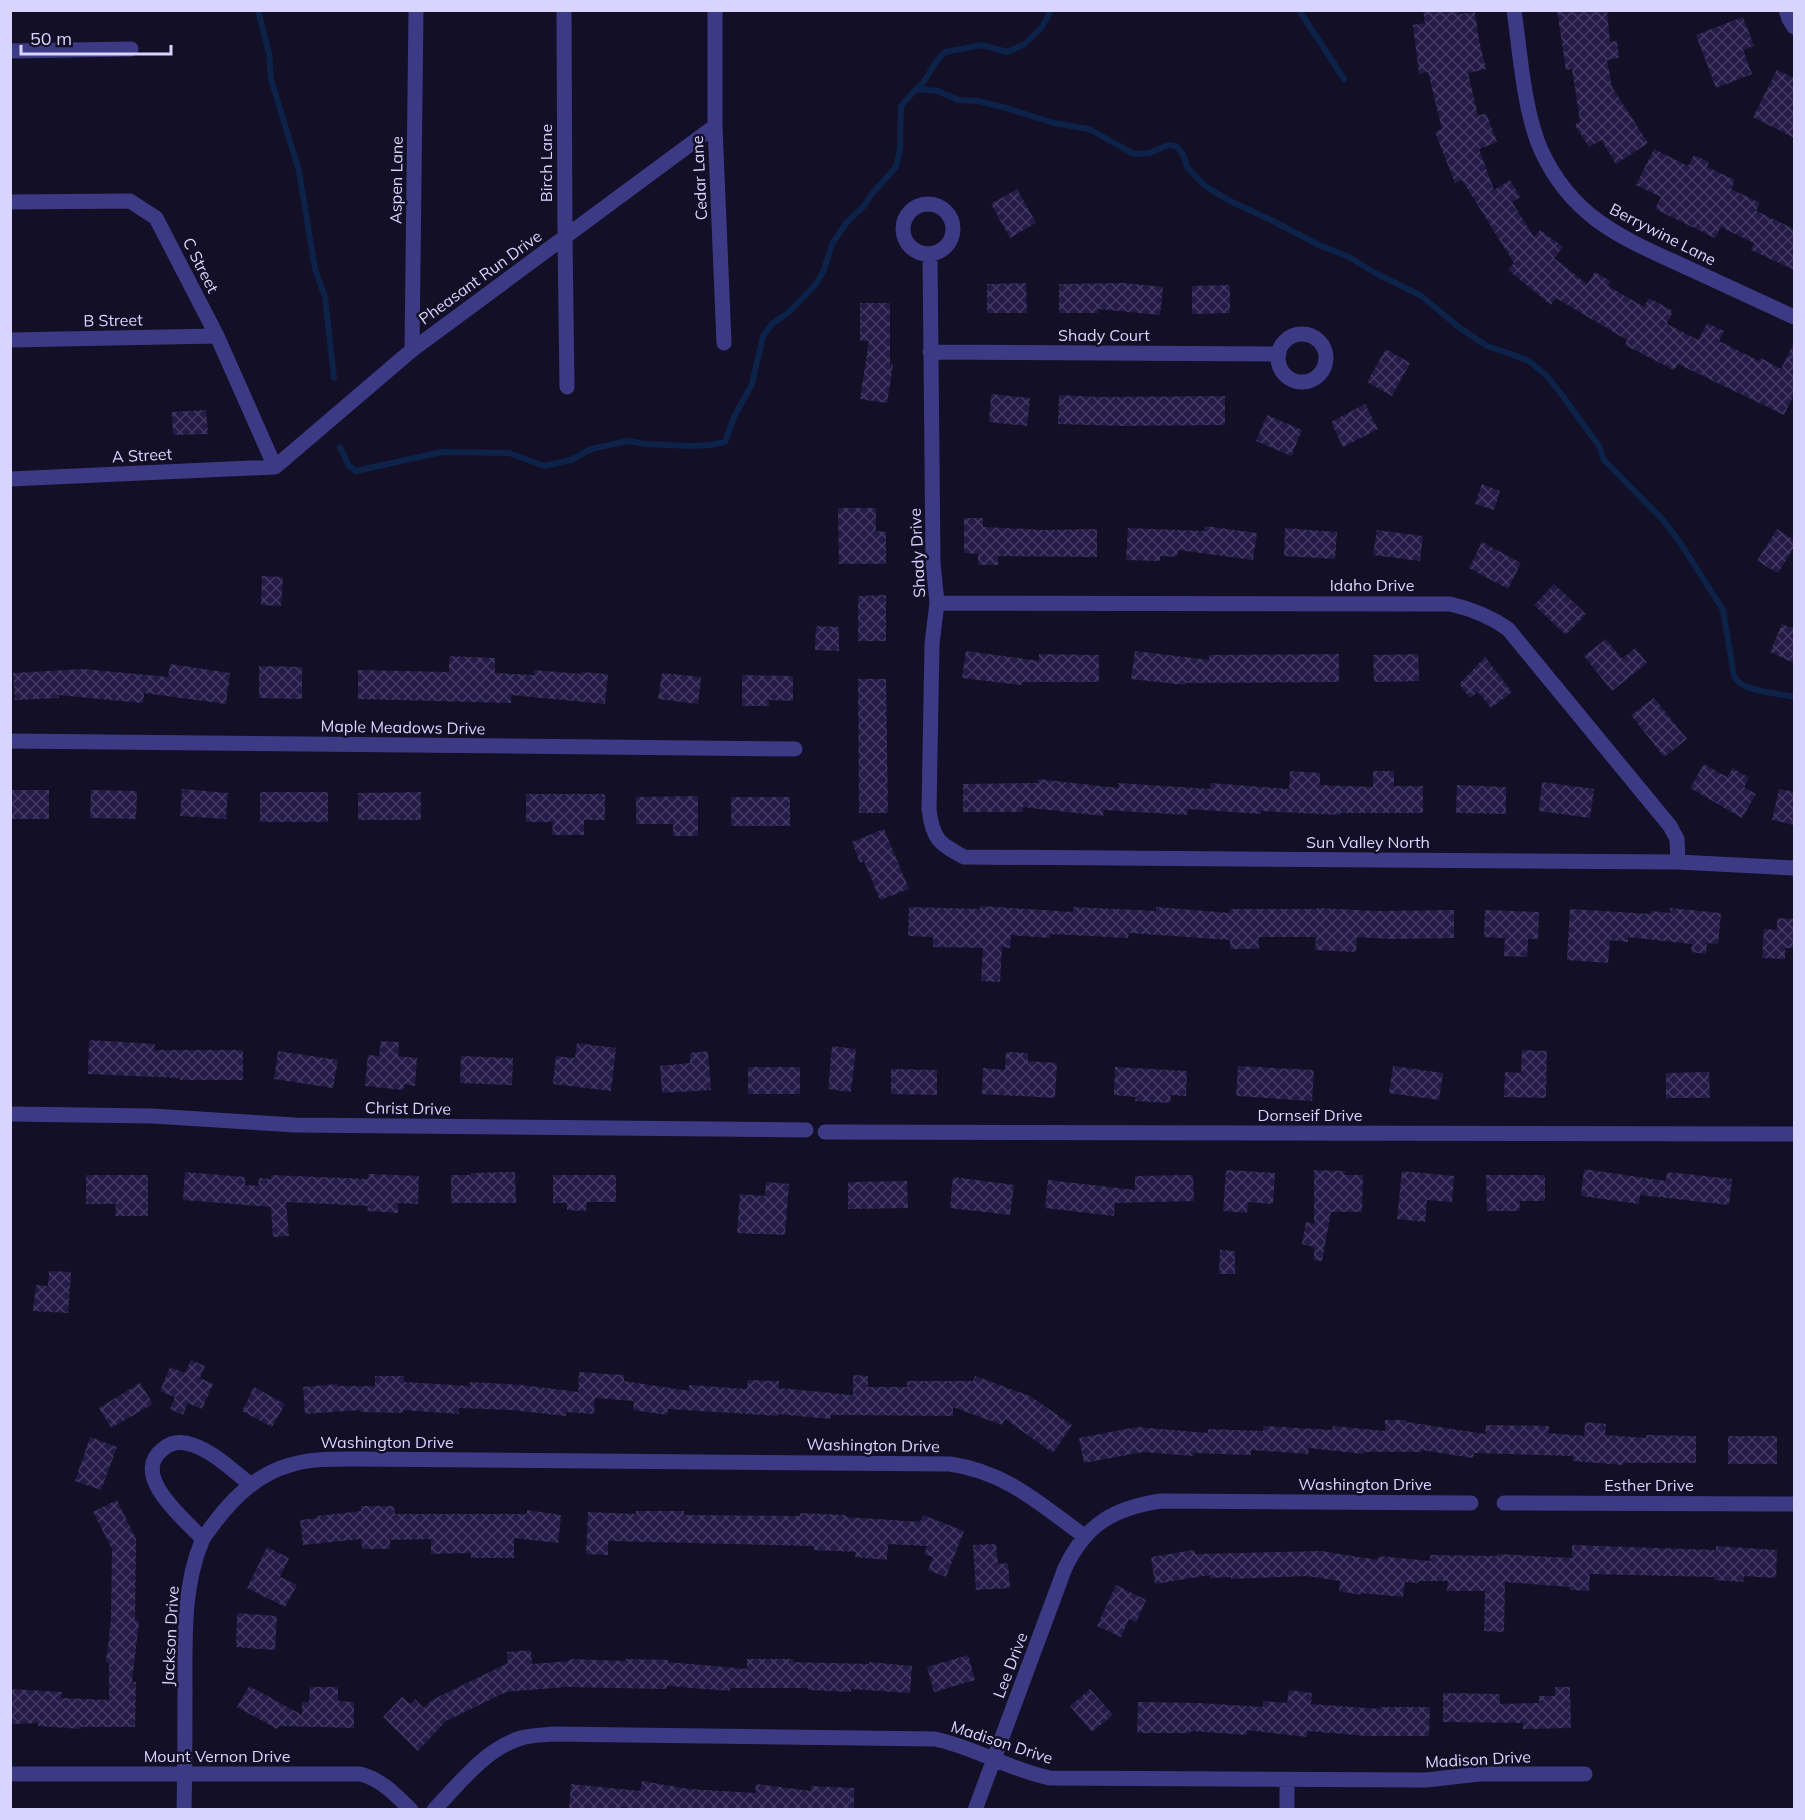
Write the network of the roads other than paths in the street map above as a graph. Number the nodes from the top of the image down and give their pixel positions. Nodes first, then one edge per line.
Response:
1 (416, 10) edge
2 (564, 10) edge
3 (715, 10) edge
4 (1514, 10) edge
5 (1786, 10) edge
6 (1794, 27) edge
7 (131, 49) dead end
8 (10, 51) edge
9 (714, 126) junction
10 (10, 202) edge
11 (565, 238) junction
12 (930, 254) dead end
13 (1794, 317) edge
14 (217, 336) junction
15 (10, 340) edge
16 (724, 343) dead end
17 (412, 350) junction
18 (930, 352) junction
19 (1279, 354) dead end
20 (567, 387) dead end
21 (275, 467) junction
22 (10, 479) edge
23 (938, 603) junction
24 (10, 741) edge
25 (795, 749) dead end
26 (944, 846) joint
27 (1678, 862) junction
28 (1794, 868) edge
29 (10, 1114) edge
30 (806, 1130) dead end
31 (825, 1132) dead end
32 (1794, 1134) edge
33 (250, 1484) junction
34 (1471, 1503) dead end
35 (1504, 1503) dead end
36 (1794, 1504) edge
37 (1084, 1536) junction
38 (203, 1539) junction
39 (994, 1759) junction
40 (10, 1773) edge
41 (185, 1774) junction
42 (1585, 1774) dead end
43 (1287, 1780) junction
44 (184, 1809) edge
45 (411, 1809) edge
46 (434, 1809) edge
47 (975, 1809) edge
48 (1287, 1809) edge

1 - 17 street, Aspen Lane
2 - 11 street, Birch Lane
3 - 9 street, Cedar Lane
4 - 13 street, Berrywine Lane
5 - 6 street
7 - 8 street
9 - 11 street, Pheasant Run Drive
9 - 16 street, Cedar Lane
10 - 14 street, C Street
11 - 17 street, Pheasant Run Drive
11 - 20 street, Birch Lane
12 - 18 street, Shady Drive
14 - 15 street, B Street
14 - 21 street, C Street
17 - 21 street, Pheasant Run Drive
18 - 19 street, Shady Court
18 - 23 street, Shady Drive
21 - 22 street, A Street
23 - 26 street, Shady Drive
23 - 27 street, Idaho Drive
24 - 25 street, Maple Meadows Drive
26 - 27 street, Sun Valley North
27 - 28 street, Sun Valley North
29 - 30 street, Christ Drive
31 - 32 street, Dornseif Drive
33 - 37 street, Washington Drive
33 - 38 street, Jackson Drive
33 - 38 street
34 - 37 street, Washington Drive
35 - 36 street, Esther Drive
37 - 39 street, Lee Drive
38 - 41 street, Jackson Drive
39 - 43 street, Madison Drive
39 - 46 street, Madison Drive
39 - 47 street, Lee Drive
40 - 41 street, Mount Vernon Drive
41 - 44 street, Jackson Drive
41 - 45 street, Mount Vernon Drive
42 - 43 street, Madison Drive
43 - 48 street

